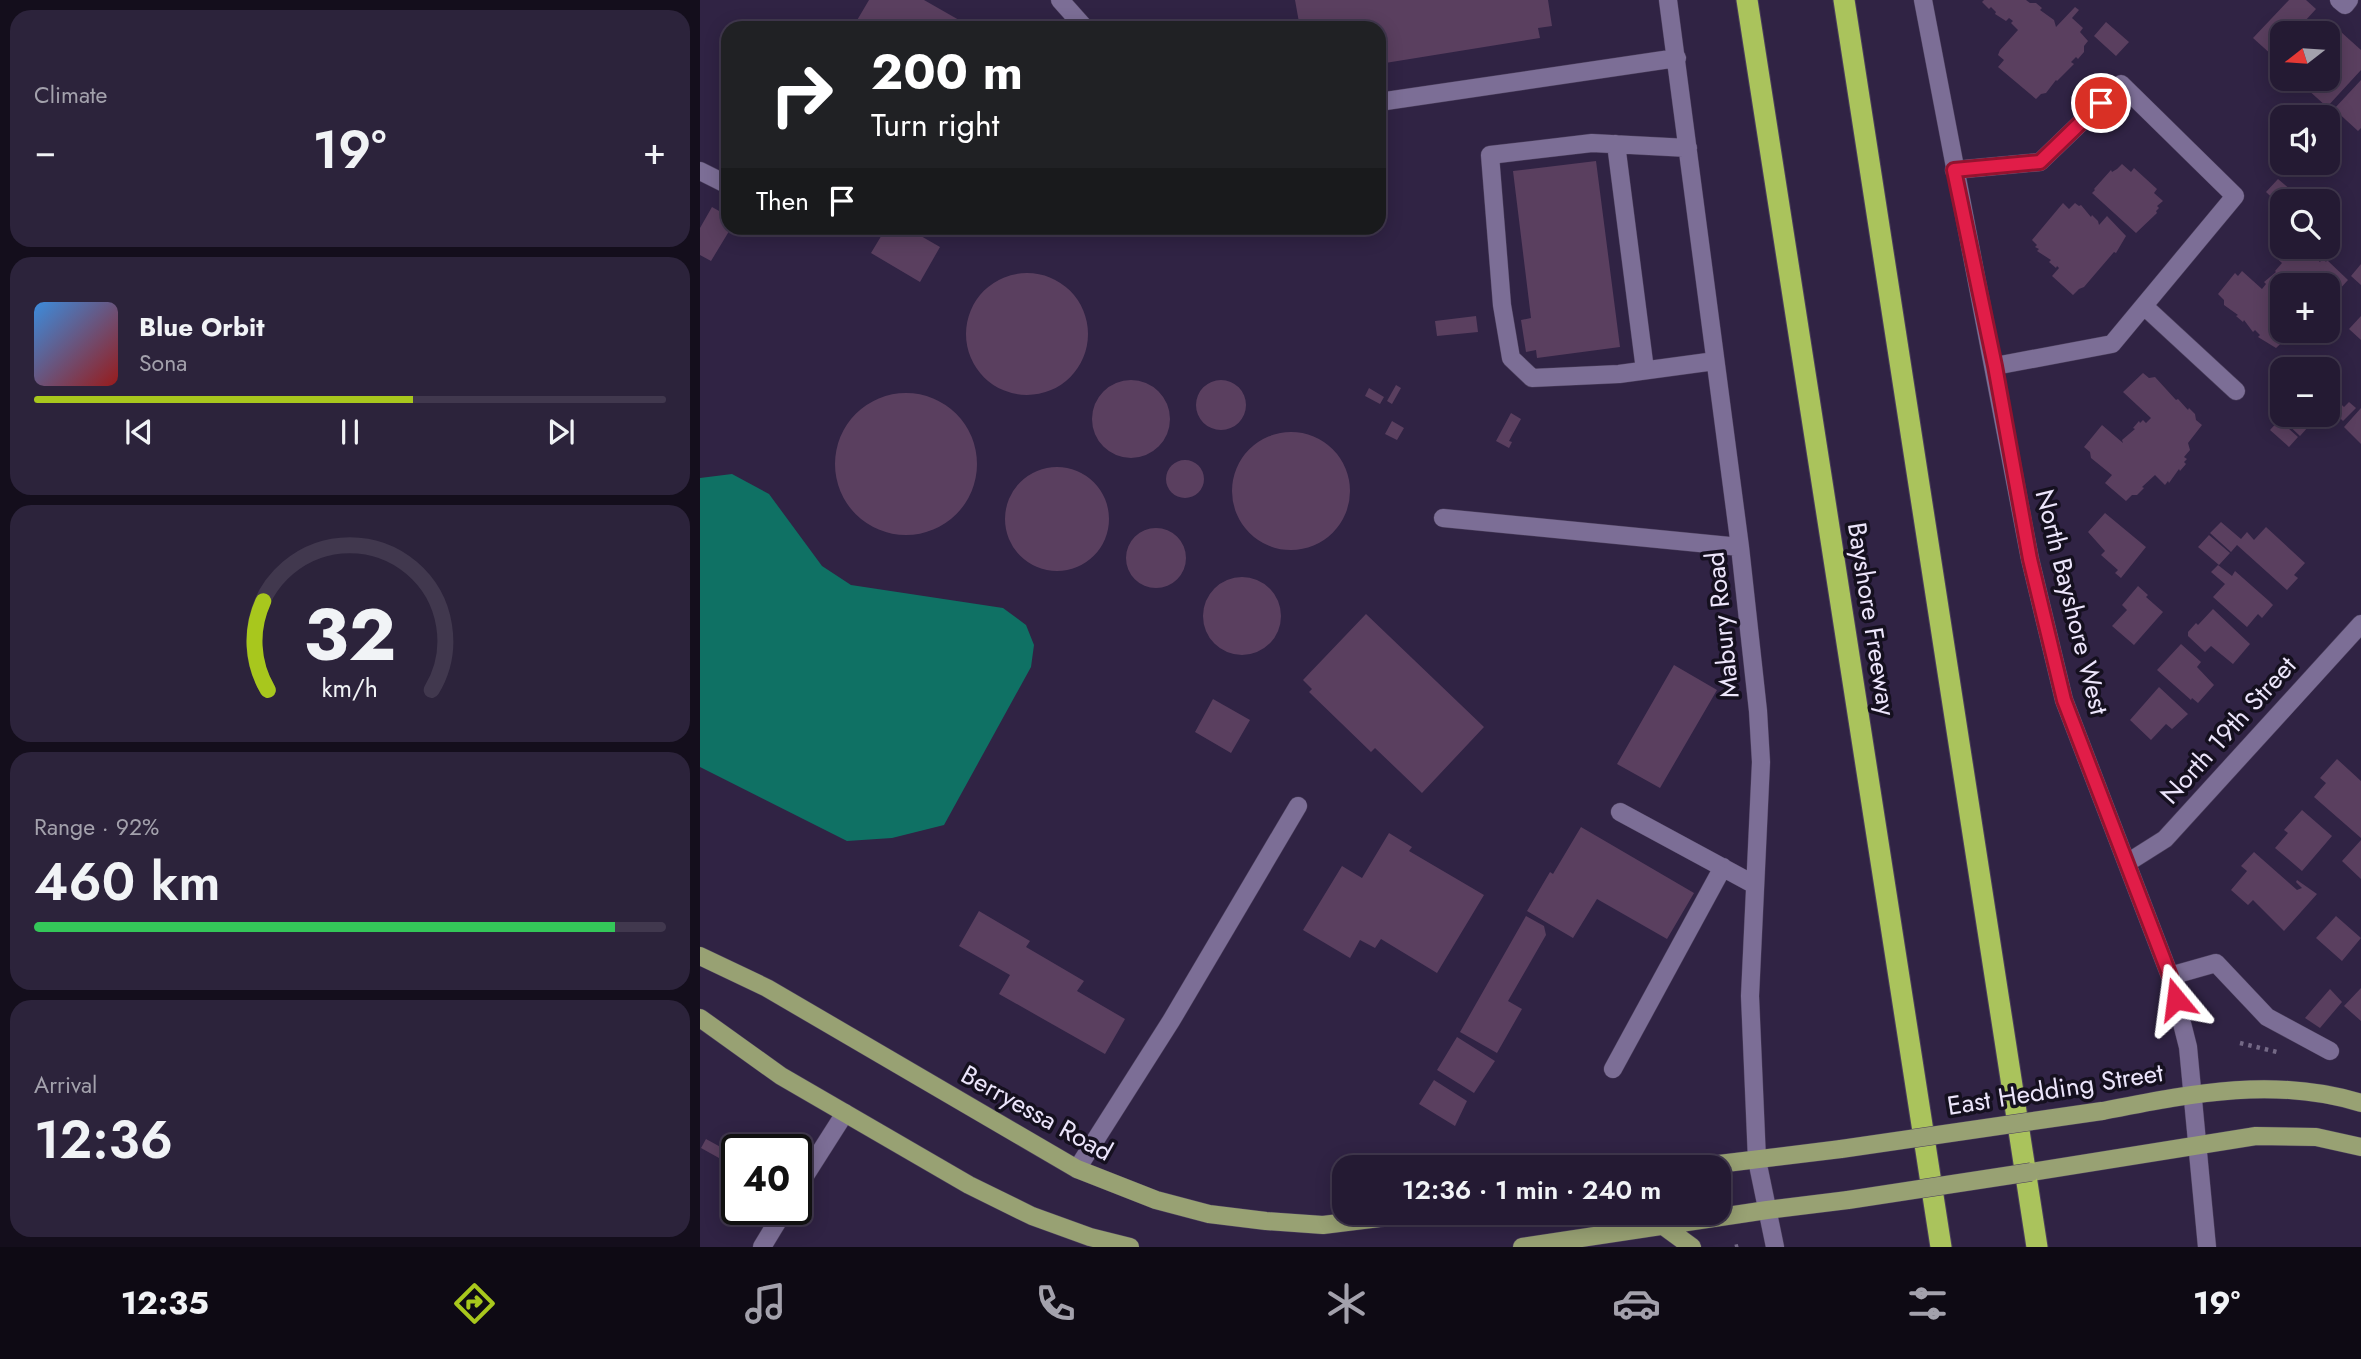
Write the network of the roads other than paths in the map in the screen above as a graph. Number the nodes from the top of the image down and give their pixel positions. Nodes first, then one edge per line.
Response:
1 (1060, 0) edge
2 (1668, 0) edge
3 (1747, 0) edge
4 (1843, 0) edge
5 (1923, 0) edge
6 (2340, 0) edge
7 (2349, 0) edge
8 (1079, 21) edge
9 (1677, 58) junction
10 (1386, 101) edge
11 (1616, 144) junction
12 (1688, 148) junction
13 (1954, 170) junction
14 (700, 171) edge
15 (721, 182) edge
16 (2144, 306) junction
17 (1715, 361) junction
18 (1995, 366) junction
19 (1645, 370) junction
20 (2236, 391) dead end
21 (1443, 518) dead end
22 (1740, 547) junction
23 (2361, 624) edge
24 (1298, 806) dead end
25 (1620, 812) dead end
26 (2127, 863) junction
27 (1723, 867) junction
28 (1755, 885) junction
29 (700, 956) edge
30 (2170, 976) junction
31 (700, 1018) edge
32 (2330, 1051) dead end
33 (1613, 1069) dead end
34 (2193, 1094) junction
35 (2361, 1103) edge
36 (845, 1114) junction
37 (2198, 1145) junction
38 (2361, 1147) edge
39 (1757, 1160) junction
40 (1731, 1163) edge
41 (812, 1165) edge
42 (1077, 1169) junction
43 (1767, 1210) junction
44 (1731, 1215) edge
45 (1332, 1224) edge
46 (775, 1225) edge
47 (1661, 1225) joint
48 (1529, 1246) edge
49 (762, 1247) edge
50 (1130, 1247) edge
51 (1692, 1247) edge
52 (1775, 1247) edge
53 (1941, 1247) edge
54 (2037, 1247) edge
55 (2207, 1247) edge

1 - 8 street
2 - 9 street, Mabury Road
3 - 53 highway, Bayshore Freeway
4 - 54 highway
5 - 13 street, North Bayshore West
6 - 7 street
9 - 10 street
9 - 12 street, Mabury Road
11 - 12 street
11 - 19 street
11 - 19 street
12 - 17 street, Mabury Road
13 - 16 street
13 - 18 street, North Bayshore West
14 - 15 street
16 - 18 street
16 - 20 street
17 - 19 street
17 - 22 street, Mabury Road
18 - 26 street, North Bayshore West
21 - 22 street
22 - 28 street, Mabury Road
23 - 26 street, North 19th Street
24 - 42 street
25 - 27 street
26 - 30 street, North Bayshore West
27 - 28 street
27 - 33 street
28 - 39 street, Mabury Road
29 - 42 main road, Berryessa Road
30 - 32 street
30 - 34 street, North Bayshore West
31 - 36 main road
34 - 35 main road, East Hedding Street
34 - 37 street, North Bayshore West
34 - 39 main road, East Hedding Street, bridge
36 - 41 street
36 - 50 main road
37 - 38 main road
37 - 43 main road, bridge
37 - 55 street, North Bayshore West
39 - 40 main road
39 - 43 street, Mabury Road
42 - 45 main road, Berryessa Road
43 - 44 main road
43 - 52 street, Mabury Road
46 - 49 street
47 - 48 main road
47 - 51 main road

